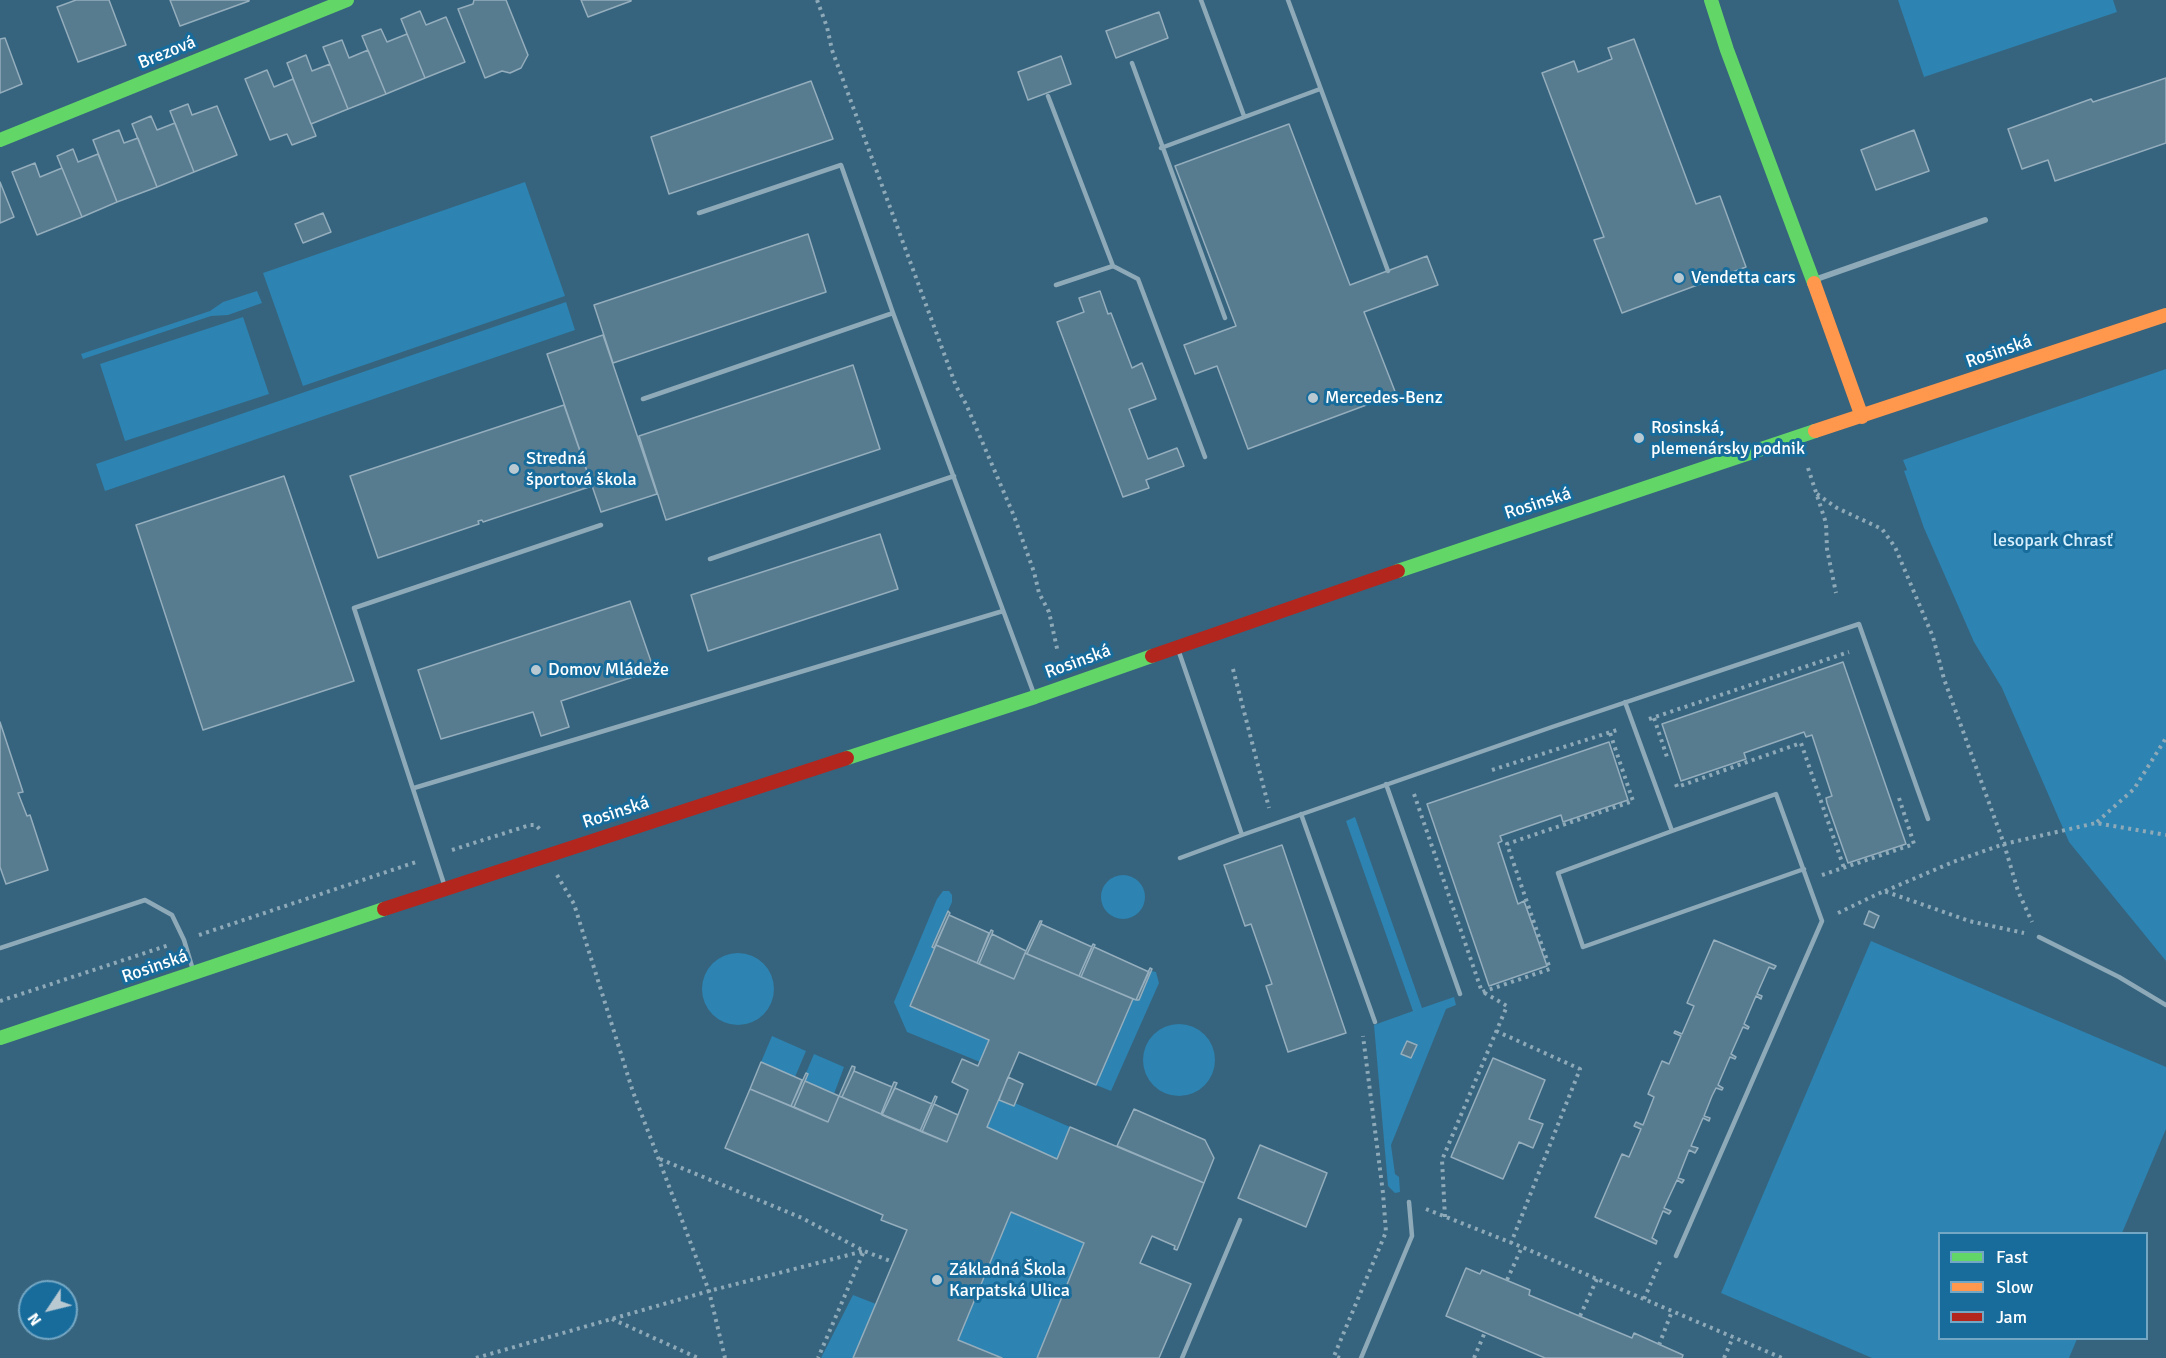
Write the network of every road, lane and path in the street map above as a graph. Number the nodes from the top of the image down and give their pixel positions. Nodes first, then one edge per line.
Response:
1 (347, 0) edge
2 (817, 0) edge
3 (1201, 0) edge
4 (1288, 0) edge
5 (1711, 0) edge
6 (1132, 63) dead end
7 (1320, 89) junction
8 (1048, 96) dead end
9 (1244, 116) junction
10 (0, 140) edge
11 (1161, 148) junction
12 (699, 213) dead end
13 (1985, 220) dead end
14 (1113, 266) junction
15 (1388, 271) dead end
16 (1813, 281) junction
17 (1056, 285) dead end
18 (893, 313) junction
19 (2166, 315) edge
20 (1225, 318) dead end
21 (643, 399) dead end
22 (1862, 417) junction
23 (1205, 458) dead end
24 (1808, 468) dead end
25 (954, 476) junction
26 (1817, 494) junction
27 (601, 525) dead end
28 (710, 560) dead end
29 (1836, 593) dead end
30 (1003, 611) junction
31 (1177, 647) junction
32 (1058, 654) dead end
33 (1852, 662) dead end
34 (1233, 669) dead end
35 (1035, 697) junction
36 (1625, 702) junction
37 (1654, 718) junction
38 (1634, 725) junction
39 (1610, 732) junction
40 (2166, 738) edge
41 (1671, 767) dead end
42 (1490, 770) dead end
43 (1674, 777) dead end
44 (1386, 784) junction
45 (1895, 787) dead end
46 (414, 788) junction
47 (1424, 791) dead end
48 (1301, 814) junction
49 (1928, 819) dead end
50 (2097, 822) junction
51 (1273, 825) junction
52 (1672, 831) junction
53 (542, 832) dead end
54 (1242, 835) junction
55 (2166, 835) edge
56 (2004, 844) junction
57 (435, 856) junction
58 (1180, 858) dead end
59 (1844, 868) junction
60 (1804, 869) junction
61 (1808, 880) junction
62 (560, 882) dead end
63 (446, 889) junction
64 (1884, 891) junction
65 (1822, 921) junction
66 (2039, 937) junction
67 (184, 940) junction
68 (0, 948) edge
69 (194, 973) junction
70 (1482, 992) junction
71 (1460, 994) dead end
72 (0, 1002) edge
73 (2166, 1005) edge
74 (1375, 1022) dead end
75 (1359, 1026) dead end
76 (1496, 1031) junction
77 (0, 1038) edge
78 (659, 1159) junction
79 (1383, 1193) junction
80 (1409, 1202) junction
81 (1445, 1217) junction
82 (1240, 1220) dead end
83 (1511, 1243) junction
84 (1522, 1247) junction
85 (864, 1251) junction
86 (1676, 1256) dead end
87 (1662, 1257) dead end
88 (893, 1262) dead end
89 (1597, 1279) junction
90 (1507, 1280) dead end
91 (709, 1291) junction
92 (1644, 1299) junction
93 (1672, 1311) junction
94 (1580, 1316) dead end
95 (612, 1319) junction
96 (1485, 1332) dead end
97 (1732, 1337) junction
98 (1659, 1345) dead end
99 (476, 1358) edge
100 (698, 1358) edge
101 (725, 1358) edge
102 (818, 1358) edge
103 (1182, 1358) edge
104 (1340, 1358) edge
105 (1361, 1358) edge
106 (1474, 1358) edge
107 (1724, 1358) edge
108 (1782, 1358) edge

1 - 10 street, Brezová
2 - 32 path
3 - 9 lane
4 - 7 lane
5 - 16 street
6 - 11 lane
7 - 9 lane
7 - 15 lane
8 - 14 lane
9 - 11 lane
11 - 20 lane
12 - 18 lane
13 - 16 street
14 - 17 lane
14 - 23 lane
16 - 22 street
18 - 21 lane
18 - 25 lane
19 - 22 street, Rosinská
22 - 31 street, Rosinská
24 - 26 path
25 - 28 lane
25 - 30 lane
26 - 29 path
26 - 56 path
27 - 46 lane
30 - 35 lane
30 - 46 lane
31 - 35 street, Rosinská
31 - 54 lane
33 - 37 path
34 - 51 path
35 - 63 street, Rosinská
36 - 38 lane
36 - 44 lane
36 - 49 lane
37 - 38 path
37 - 41 path
38 - 39 path
38 - 52 lane
39 - 42 path
39 - 70 path
40 - 50 path
43 - 59 path
44 - 48 lane
44 - 71 lane
45 - 59 path
46 - 57 lane
47 - 70 path
48 - 51 lane
48 - 74 lane
50 - 55 path
50 - 56 path
51 - 54 lane
52 - 60 lane
52 - 60 lane
53 - 57 path
54 - 58 lane
56 - 64 path
56 - 66 path
57 - 63 lane
57 - 67 path
59 - 61 path
60 - 61 lane
61 - 65 lane
62 - 78 path
63 - 69 street, Rosinská
64 - 65 path
64 - 66 path
65 - 86 lane
66 - 73 lane
67 - 68 lane
67 - 69 lane
67 - 72 path
69 - 77 street, Rosinská
70 - 76 path
75 - 79 path
76 - 81 path
76 - 83 path
78 - 85 path
78 - 91 path
79 - 80 path
79 - 104 path
80 - 81 path
80 - 105 lane
81 - 83 path
82 - 103 lane
83 - 84 path
84 - 89 path
84 - 90 path
85 - 88 path
85 - 91 path
85 - 102 path
87 - 92 path
89 - 92 path
89 - 94 path
91 - 95 path
91 - 101 path
92 - 93 path
93 - 97 path
93 - 98 path
95 - 99 path
95 - 100 path
96 - 106 path
97 - 107 path
97 - 108 path

